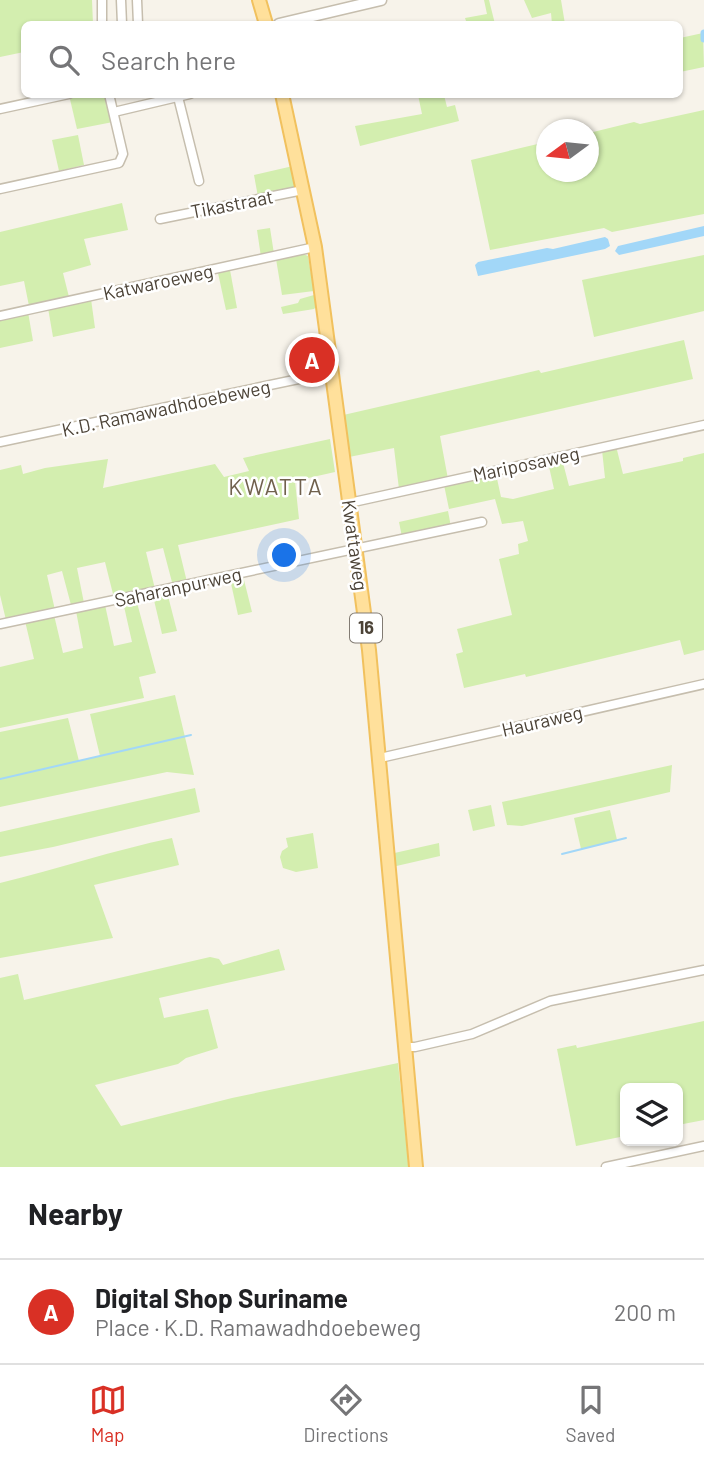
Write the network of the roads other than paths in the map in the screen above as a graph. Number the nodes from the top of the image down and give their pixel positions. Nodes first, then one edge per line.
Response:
1 (102, 0) edge
2 (121, 0) edge
3 (137, 0) edge
4 (259, 0) edge
5 (381, 0) edge
6 (102, 21) edge
7 (122, 21) edge
8 (138, 21) edge
9 (265, 21) edge
10 (292, 21) edge
11 (51, 98) edge
12 (110, 98) edge
13 (168, 98) edge
14 (172, 98) edge
15 (283, 98) edge
16 (0, 109) edge
17 (114, 112) junction
18 (199, 181) dead end
19 (0, 189) edge
20 (303, 190) junction
21 (160, 219) dead end
22 (315, 247) junction
23 (0, 316) edge
24 (332, 372) junction
25 (704, 425) edge
26 (0, 442) edge
27 (349, 503) junction
28 (482, 522) dead end
29 (355, 549) junction
30 (0, 624) edge
31 (704, 684) edge
32 (380, 758) junction
33 (704, 970) edge
34 (404, 1047) junction
35 (704, 1146) edge
36 (644, 1163) edge
37 (416, 1167) edge
38 (606, 1167) edge

1 - 6 street
2 - 7 street
3 - 8 street
4 - 9 main road
5 - 10 street
11 - 16 street
12 - 17 street
13 - 17 street
14 - 18 street
15 - 20 main road, Kwattaweg / 16
17 - 19 street
20 - 21 street, Tikastraat
20 - 22 main road, Kwattaweg / 16
22 - 23 street, Katwaroeweg
22 - 24 main road, Kwattaweg / 16
24 - 26 street, K.D. Ramawadhdoebeweg
24 - 27 main road, Kwattaweg / 16
25 - 27 street, Mariposaweg
27 - 29 main road, Kwattaweg / 16
28 - 29 street, Saharanpurweg
29 - 30 street, Saharanpurweg
29 - 32 main road, Kwattaweg / 16
31 - 32 street, Hauraweg
32 - 34 main road, Kwattaweg / 16
33 - 34 street
34 - 37 main road, Kwattaweg / 16
35 - 36 street
36 - 38 street

